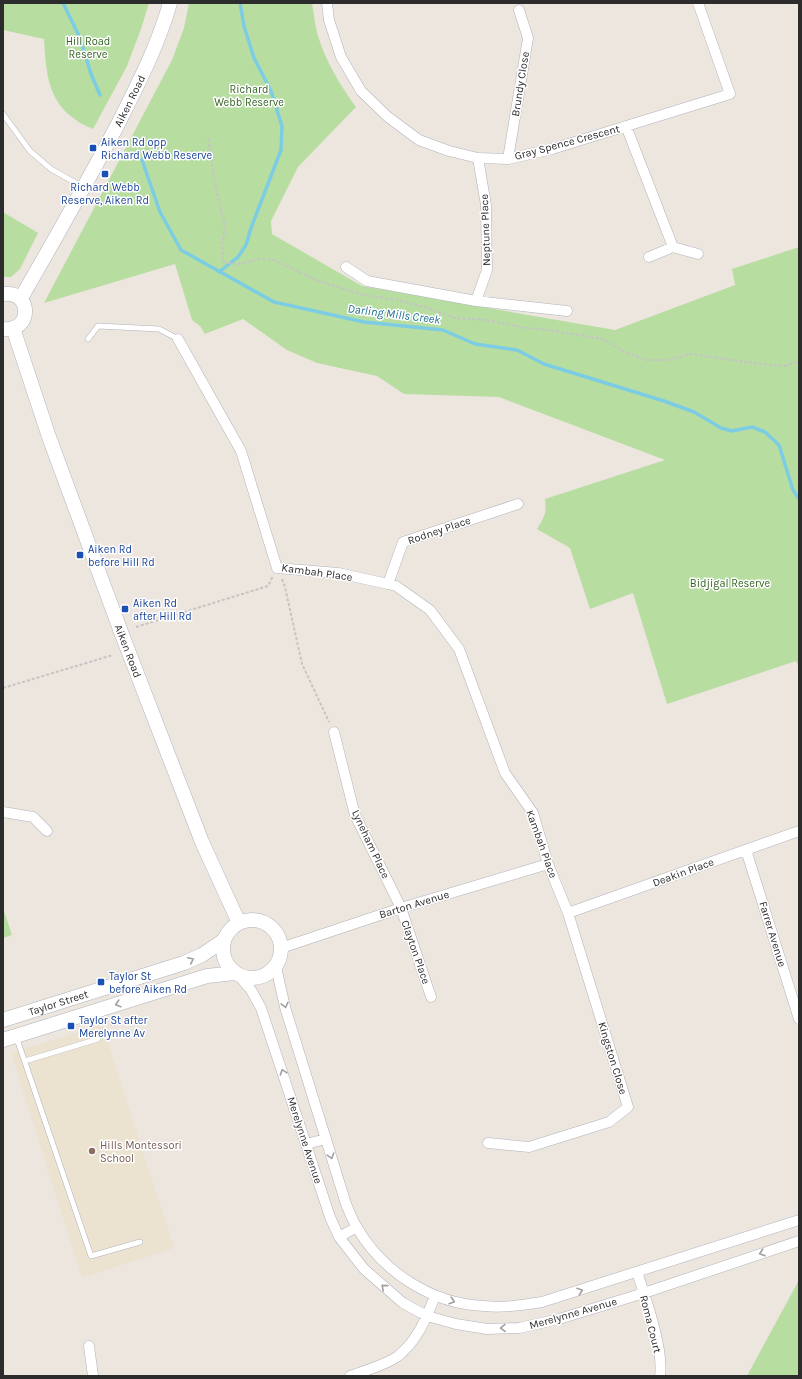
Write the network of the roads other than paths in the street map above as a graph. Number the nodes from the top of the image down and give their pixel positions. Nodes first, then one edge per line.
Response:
1 (170, 3) edge
2 (327, 3) edge
3 (698, 3) edge
4 (518, 10) dead end
5 (3, 114) edge
6 (626, 126) junction
7 (478, 158) junction
8 (508, 159) junction
9 (84, 188) junction
10 (673, 247) junction
11 (698, 254) dead end
12 (649, 257) dead end
13 (346, 267) dead end
14 (3, 294) edge
15 (21, 298) junction
16 (476, 301) junction
17 (566, 311) dead end
18 (8, 329) edge
19 (88, 339) dead end
20 (178, 339) joint
21 (518, 504) dead end
22 (388, 584) junction
23 (334, 732) road end
24 (3, 812) edge
25 (47, 830) dead end
26 (799, 830) edge
27 (746, 850) junction
28 (548, 864) junction
29 (401, 908) junction
30 (568, 913) junction
31 (239, 923) junction
32 (224, 940) junction
33 (281, 948) junction
34 (276, 967) junction
35 (237, 975) junction
36 (431, 997) dead end
37 (799, 1019) edge
38 (3, 1020) edge
39 (10, 1038) edge
40 (98, 1039) dead end
41 (25, 1061) junction
42 (326, 1139) junction
43 (488, 1143) dead end
44 (306, 1144) junction
45 (799, 1220) edge
46 (357, 1227) junction
47 (339, 1238) junction
48 (799, 1241) edge
49 (140, 1242) dead end
50 (637, 1272) junction
51 (644, 1293) junction
52 (435, 1296) junction
53 (427, 1316) junction
54 (89, 1346) dead end
55 (93, 1376) edge
56 (350, 1376) edge
57 (660, 1376) edge

1 - 9 street, Aiken Road
2 - 7 street, Gray Spence Crescent
3 - 6 street, Gray Spence Crescent
4 - 8 street, Brundy Close
5 - 9 lane
6 - 8 street, Gray Spence Crescent
6 - 10 street, Gray Spence Crescent
7 - 8 street, Gray Spence Crescent
7 - 16 street, Neptune Place
9 - 15 street, Aiken Road
10 - 11 street
10 - 12 street
13 - 16 street
14 - 15 street
15 - 18 street
16 - 17 street
18 - 31 street, Aiken Road
19 - 20 lane
20 - 22 street, Kambah Place
21 - 22 street, Rodney Place
22 - 28 street, Kambah Place
23 - 29 street, Lyneham Place
24 - 25 street
26 - 27 street, Deakin Place
27 - 30 street, Deakin Place
27 - 37 street, Farrer Avenue
28 - 29 street, Barton Avenue
28 - 30 street, Kambah Place
29 - 33 street, Barton Avenue
29 - 36 street, Clayton Place
30 - 43 street, Kingston Close
31 - 32 street
31 - 33 street
32 - 35 street
38 -> 32 street, Taylor Street
33 - 34 street
34 - 35 street
34 -> 42 street, Merelynne Avenue
35 -> 39 street, Taylor Street
44 -> 35 street, Merelynne Avenue
39 - 41 lane
40 - 41 lane
41 - 49 lane
42 - 44 street
42 -> 46 street, Merelynne Avenue
44 - 47 street, Merelynne Avenue
45 - 50 street, Merelynne Avenue
46 - 47 street
46 - 52 street, Merelynne Avenue
53 -> 47 street, Merelynne Avenue
48 -> 51 street, Merelynne Avenue
50 - 51 street, Roma Court
52 -> 50 street, Merelynne Avenue
51 -> 53 street, Merelynne Avenue
51 - 57 street, Roma Court
52 - 53 street
53 - 56 street
54 - 55 street

